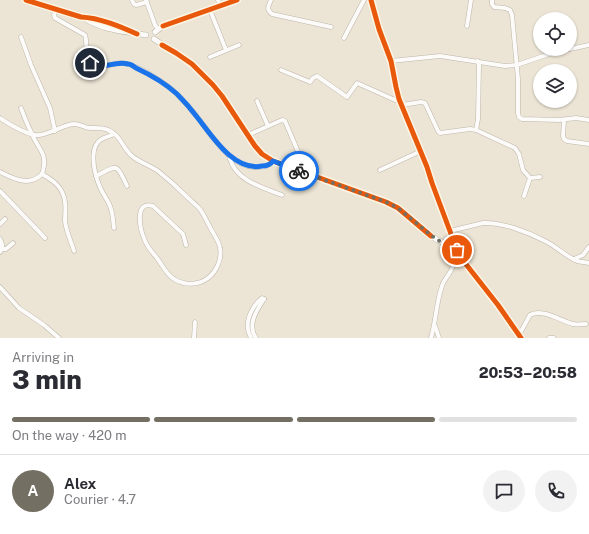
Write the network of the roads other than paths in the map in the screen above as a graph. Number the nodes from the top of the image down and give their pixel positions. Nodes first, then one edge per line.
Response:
1 (26, 0) edge
2 (132, 0) edge
3 (218, 0) edge
4 (237, 0) edge
5 (271, 0) edge
6 (364, 0) edge
7 (371, 0) edge
8 (471, 0) edge
9 (492, 0) edge
10 (146, 1) edge
11 (221, 6) junction
12 (56, 9) junction
13 (210, 10) junction
14 (467, 26) dead end
15 (331, 27) dead end
16 (156, 30) junction
17 (146, 35) junction
18 (21, 37) dead end
19 (344, 38) dead end
20 (154, 39) junction
21 (238, 45) dead end
22 (589, 45) edge
23 (577, 47) edge
24 (226, 50) junction
25 (543, 56) edge
26 (210, 57) dead end
27 (391, 61) junction
28 (478, 61) junction
29 (517, 65) junction
30 (281, 70) dead end
31 (399, 99) junction
32 (258, 101) dead end
33 (402, 105) junction
34 (21, 108) dead end
35 (0, 118) edge
36 (564, 120) junction
37 (589, 120) edge
38 (268, 126) junction
39 (476, 130) junction
40 (55, 131) junction
41 (31, 134) junction
42 (114, 134) junction
43 (248, 135) junction
44 (589, 144) edge
45 (421, 151) junction
46 (299, 154) dead end
47 (231, 157) junction
48 (273, 161) junction
49 (380, 170) dead end
50 (0, 172) edge
51 (42, 174) junction
52 (96, 176) junction
53 (540, 177) dead end
54 (530, 178) junction
55 (127, 186) dead end
56 (0, 191) edge
57 (282, 195) dead end
58 (524, 196) dead end
59 (5, 219) dead end
60 (0, 224) edge
61 (114, 228) dead end
62 (450, 231) junction
63 (45, 238) dead end
64 (0, 240) edge
65 (13, 243) dead end
66 (446, 243) junction
67 (454, 244) junction
68 (186, 245) dead end
69 (589, 247) edge
70 (1, 250) edge
71 (74, 251) dead end
72 (574, 259) junction
73 (589, 263) edge
74 (0, 287) edge
75 (6, 293) junction
76 (0, 296) edge
77 (195, 322) dead end
78 (586, 324) dead end
79 (435, 326) junction
80 (520, 336) edge
81 (59, 338) edge
82 (194, 338) edge
83 (251, 338) edge
84 (256, 338) edge
85 (431, 338) edge
86 (439, 338) edge
87 (549, 338) edge
88 (554, 338) edge

1 - 12 street
2 - 10 street
3 - 11 street
4 - 11 street
5 - 15 street
6 - 19 street
7 - 27 street
8 - 14 street
9 - 29 street
10 - 16 street
11 - 13 street
12 - 17 street
12 - 47 street
13 - 16 street
13 - 24 street
16 - 17 street
16 - 20 street
17 - 20 street
18 - 40 street
20 - 43 street
21 - 24 street
22 - 23 street
24 - 26 street
25 - 29 street
27 - 28 street
27 - 31 street
28 - 29 street
28 - 39 street
29 - 36 street
30 - 31 street
31 - 33 street
32 - 38 street
33 - 39 street
33 - 45 street
34 - 41 street
35 - 41 street
36 - 37 street
36 - 44 street
38 - 43 street
38 - 46 street
39 - 54 street
40 - 41 street
40 - 42 street
41 - 51 street
42 - 52 street
42 - 68 street
43 - 48 street
45 - 49 street
45 - 62 street
47 - 48 street
47 - 57 street
48 - 66 street
50 - 51 street
51 - 71 street
52 - 55 street
52 - 61 street
53 - 54 street
54 - 58 street
56 - 63 street
59 - 60 street
62 - 67 street
62 - 72 street
64 - 70 street
65 - 70 street
66 - 67 street
66 - 79 street
67 - 80 street
69 - 72 street
72 - 73 street
74 - 75 street
75 - 76 street
75 - 81 street
77 - 82 street
78 - 80 street
79 - 85 street
79 - 86 street
83 - 84 street
87 - 88 street

